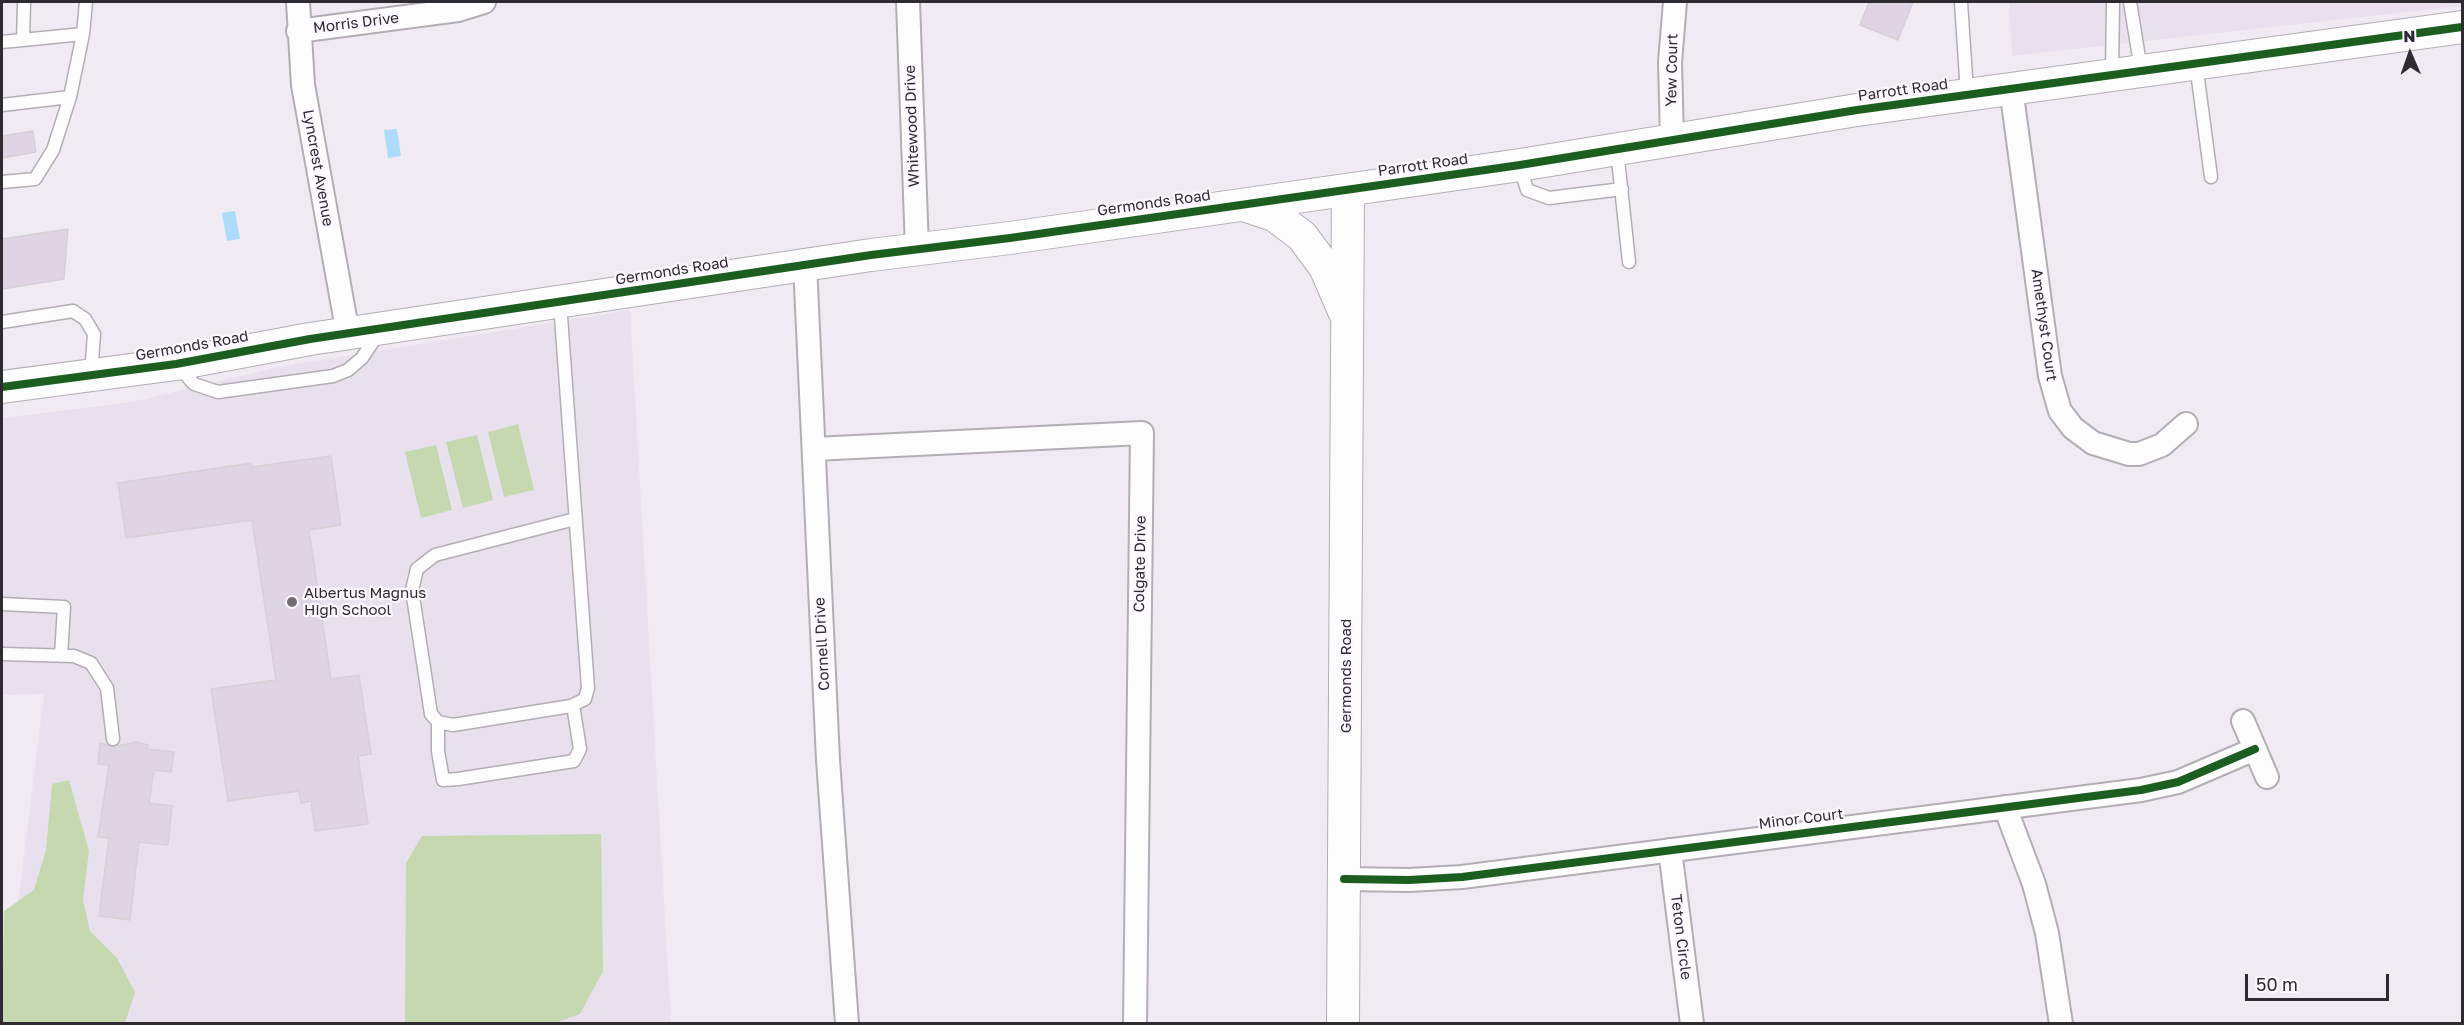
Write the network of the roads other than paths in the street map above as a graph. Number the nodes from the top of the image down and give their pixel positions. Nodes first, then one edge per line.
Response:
1 (24, 2) edge
2 (86, 2) edge
3 (298, 2) edge
4 (484, 2) edge
5 (908, 2) edge
6 (1675, 2) edge
7 (1961, 2) edge
8 (2113, 2) edge
9 (2130, 2) edge
10 (2463, 27) edge
11 (298, 31) junction
12 (83, 33) junction
13 (23, 40) junction
14 (2, 42) edge
15 (2196, 63) junction
16 (2126, 72) junction
17 (2011, 88) junction
18 (1967, 94) junction
19 (70, 97) junction
20 (2, 105) edge
21 (1672, 139) junction
22 (1617, 149) junction
23 (1520, 165) junction
24 (2211, 177) dead end
25 (2, 182) edge
26 (1622, 189) junction
27 (1348, 190) junction
28 (1240, 204) junction
29 (917, 249) junction
30 (1629, 262) dead end
31 (805, 264) junction
32 (560, 302) junction
33 (2, 322) edge
34 (381, 328) junction
35 (1349, 329) junction
36 (348, 334) junction
37 (176, 364) junction
38 (91, 376) junction
39 (2, 387) edge
40 (2187, 424) dead end
41 (814, 449) junction
42 (575, 519) junction
43 (2, 604) edge
44 (2, 654) edge
45 (61, 656) junction
46 (573, 705) junction
47 (2242, 721) dead end
48 (438, 722) junction
49 (113, 739) dead end
50 (2255, 749) junction
51 (2267, 777) dead end
52 (2005, 807) junction
53 (1670, 850) junction
54 (1344, 879) junction
55 (847, 1023) edge
56 (1135, 1023) edge
57 (1343, 1023) edge
58 (1692, 1023) edge
59 (2061, 1023) edge

1 - 13 lane
2 - 12 lane
3 - 11 street, Lyncrest Avenue
4 - 11 street, Morris Drive
5 - 29 street, Whitewood Drive
6 - 21 street, Yew Court
7 - 18 lane
8 - 16 lane
9 - 16 lane
10 - 15 street, Parrott Road
11 - 36 street, Lyncrest Avenue
12 - 13 lane
12 - 19 lane
13 - 14 lane
15 - 16 street, Parrott Road
15 - 24 lane
16 - 17 street, Parrott Road
17 - 18 street, Parrott Road
17 - 40 street, Amethyst Court
18 - 21 street, Parrott Road
19 - 20 lane
19 - 25 lane
21 - 22 street, Parrott Road
22 - 23 street, Parrott Road
22 - 26 lane
23 - 26 lane
23 - 27 street, Parrott Road
26 - 30 lane
27 - 28 street, Germonds Road
27 - 35 street, Germonds Road
28 - 29 street, Germonds Road
28 - 35 street, Germonds Road
29 - 31 street, Germonds Road
31 - 32 street, Germonds Road
31 - 41 street, Cornell Drive
32 - 34 street, Germonds Road
32 - 42 lane
33 - 38 lane
34 - 36 street, Germonds Road
34 - 37 lane
35 - 54 street, Germonds Road
36 - 37 street, Germonds Road
37 - 38 street, Germonds Road
38 - 39 street, Germonds Road
41 - 55 street, Cornell Drive
41 - 56 street, Colgate Drive
42 - 46 lane
42 - 48 lane
43 - 45 lane
44 - 45 lane
45 - 49 lane
46 - 48 lane
46 - 48 lane
47 - 50 street
50 - 51 street
50 - 52 street, Minor Court
52 - 53 street, Minor Court
52 - 59 street
53 - 54 street, Minor Court
53 - 58 street, Teton Circle
54 - 57 street, Germonds Road

